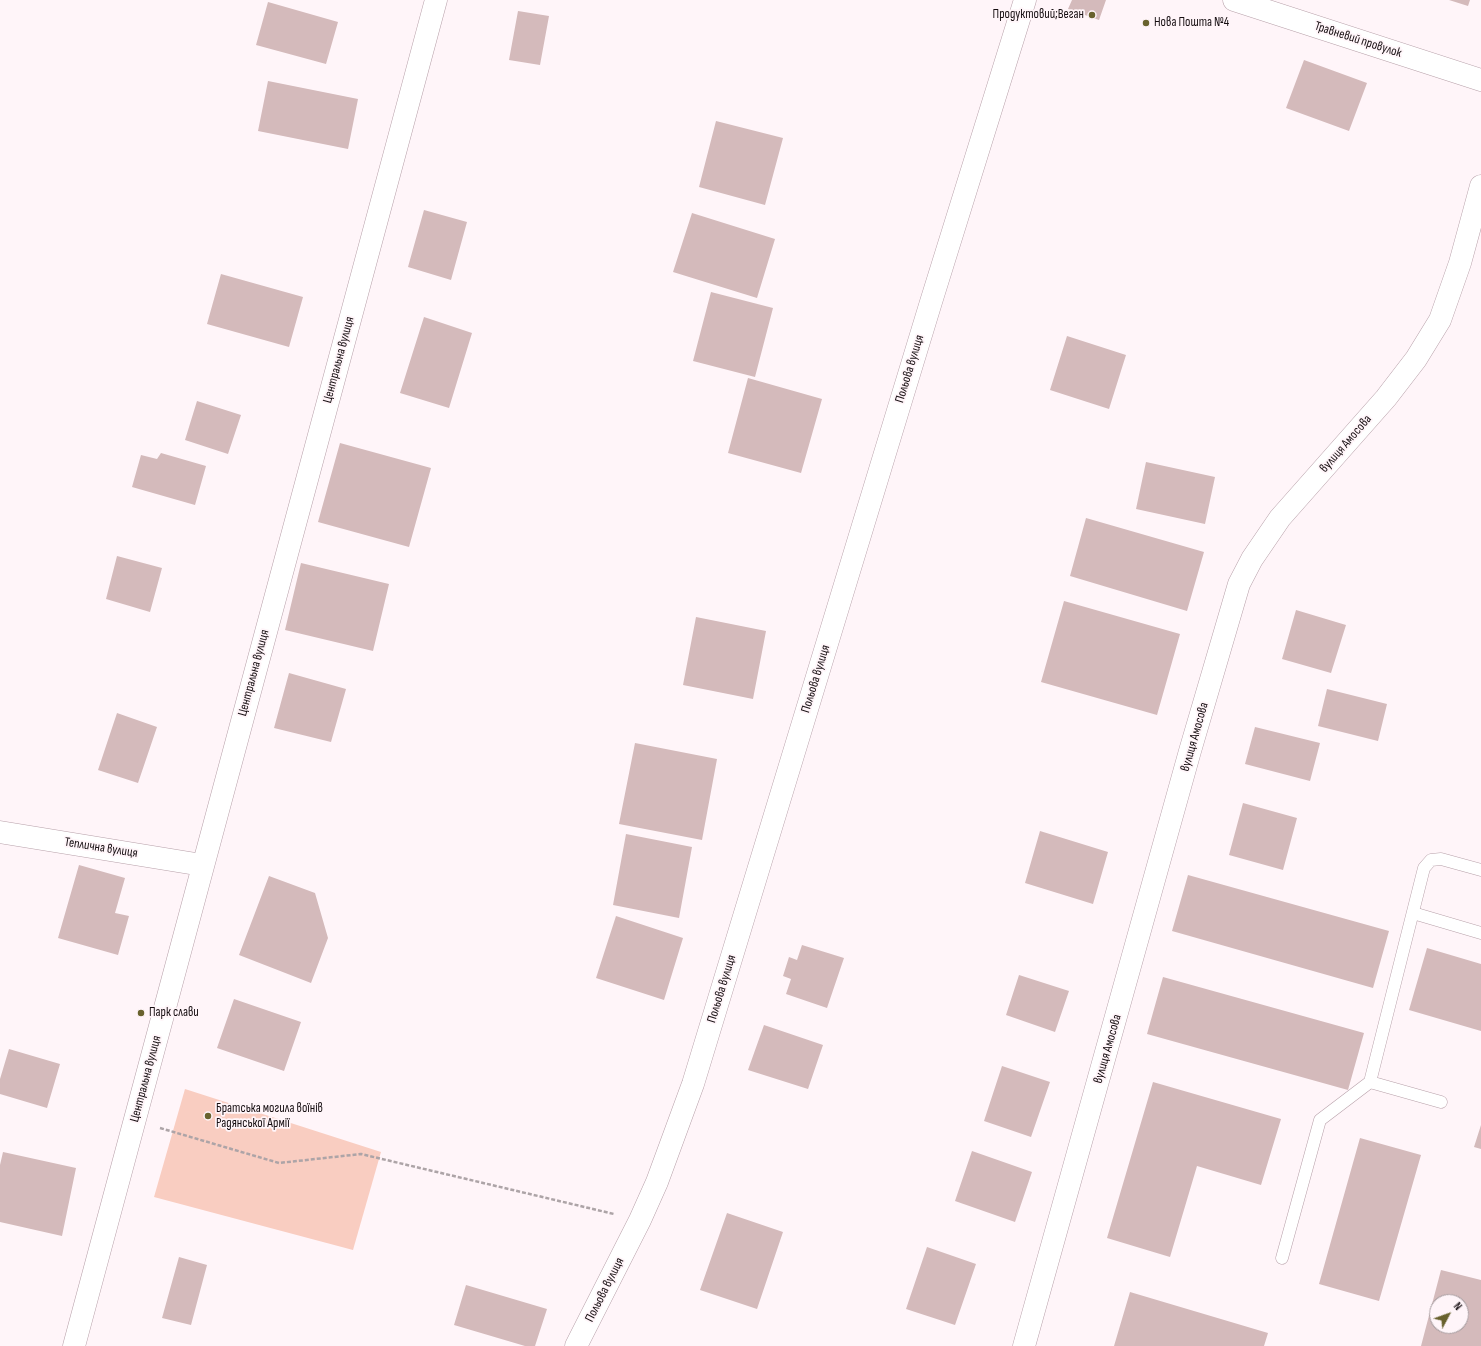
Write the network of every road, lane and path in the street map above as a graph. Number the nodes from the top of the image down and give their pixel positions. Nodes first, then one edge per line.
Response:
1 (436, 0) edge
2 (1025, 0) edge
3 (1234, 0) edge
4 (1481, 80) edge
5 (1481, 186) edge
6 (0, 832) edge
7 (202, 865) junction
8 (1481, 870) edge
9 (1413, 914) junction
10 (1481, 932) edge
11 (1370, 1082) junction
12 (1441, 1102) dead end
13 (135, 1120) junction
14 (640, 1220) junction
15 (1282, 1258) dead end
16 (74, 1346) edge
17 (576, 1346) edge
18 (1024, 1346) edge

1 - 7 street, Центральна вулиця
2 - 14 street, Польова вулиця
3 - 4 street, Травневий провулок
5 - 18 street, вулиця Амосова
6 - 7 street, Теплична вулиця
7 - 13 street, Центральна вулиця
8 - 9 lane
9 - 10 lane
9 - 11 lane
11 - 12 lane
11 - 15 lane
13 - 14 path
13 - 16 street, Центральна вулиця
14 - 17 street, Польова вулиця

